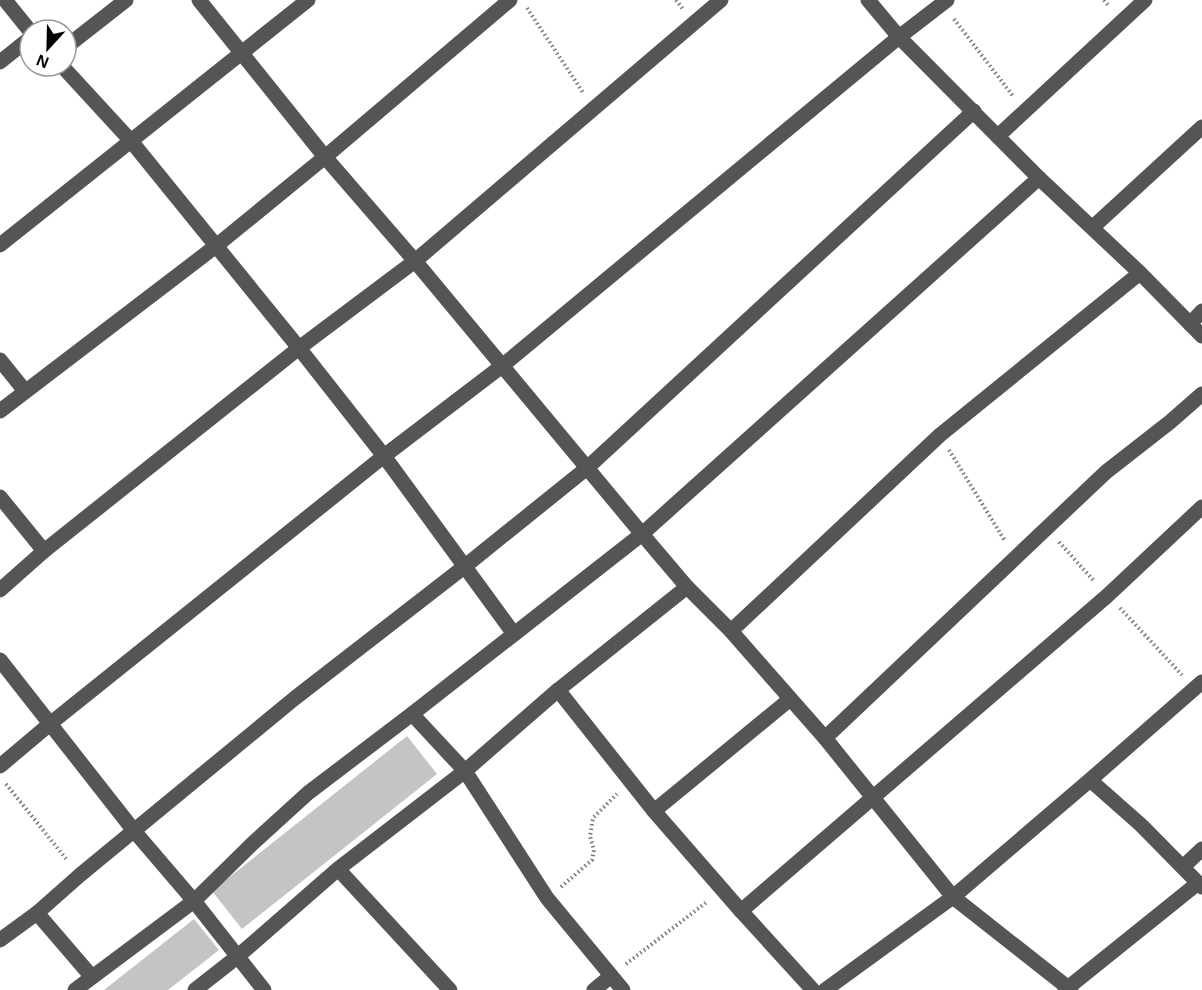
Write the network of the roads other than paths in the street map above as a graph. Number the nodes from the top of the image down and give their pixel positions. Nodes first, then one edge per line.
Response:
1 (5, 0) edge
2 (126, 0) edge
3 (199, 0) edge
4 (308, 0) edge
5 (510, 0) edge
6 (721, 0) edge
7 (868, 0) edge
8 (1145, 0) edge
9 (945, 2) edge
10 (20, 18) edge
11 (899, 37) junction
12 (78, 38) edge
13 (18, 48) edge
14 (242, 53) junction
15 (0, 62) edge
16 (73, 78) edge
17 (974, 111) junction
18 (1202, 127) edge
19 (998, 136) junction
20 (131, 141) junction
21 (325, 157) junction
22 (1039, 178) junction
23 (1093, 227) junction
24 (0, 245) edge
25 (216, 246) junction
26 (415, 261) junction
27 (1140, 273) junction
28 (1202, 310) edge
29 (1190, 324) junction
30 (1202, 336) edge
31 (299, 348) junction
32 (0, 360) edge
33 (502, 366) junction
34 (25, 391) junction
35 (1202, 394) edge
36 (0, 411) edge
37 (384, 456) junction
38 (587, 468) junction
39 (0, 497) edge
40 (1202, 507) edge
41 (642, 534) junction
42 (44, 551) junction
43 (464, 567) junction
44 (687, 586) junction
45 (0, 590) edge
46 (731, 631) junction
47 (514, 634) junction
48 (0, 660) edge
49 (1198, 686) edge
50 (558, 690) junction
51 (789, 699) junction
52 (412, 714) junction
53 (51, 723) junction
54 (825, 738) junction
55 (0, 766) edge
56 (465, 771) junction
57 (1090, 780) junction
58 (872, 799) junction
59 (654, 811) junction
60 (135, 832) junction
61 (1202, 849) edge
62 (1183, 867) junction
63 (338, 869) junction
64 (1200, 885) edge
65 (953, 897) junction
66 (194, 901) junction
67 (741, 911) junction
68 (38, 913) junction
69 (0, 940) edge
70 (237, 957) junction
71 (611, 976) junction
72 (92, 977) junction
73 (75, 990) edge
74 (195, 990) edge
75 (264, 990) edge
76 (450, 990) edge
77 (594, 990) edge
78 (622, 990) edge
79 (813, 990) edge
80 (825, 990) edge
81 (1068, 990) edge

1 - 10 street
2 - 12 street
3 - 14 street
4 - 14 street
5 - 21 street
6 - 26 street
7 - 11 street
8 - 19 street
9 - 11 street
11 - 17 street
11 - 33 street
13 - 15 street
14 - 20 street
14 - 21 street
16 - 20 street
17 - 19 street
17 - 38 street
18 - 23 street
19 - 22 street
20 - 24 street
20 - 25 street
21 - 25 street
21 - 26 street
22 - 23 street
22 - 41 street
23 - 27 street
25 - 31 street
25 - 34 street
26 - 31 street
26 - 33 street
27 - 29 street
27 - 46 street
28 - 29 street
29 - 30 street
31 - 37 street
31 - 42 street
32 - 34 street
33 - 37 street
33 - 38 street
34 - 36 street
35 - 54 street
37 - 43 street
37 - 53 street
38 - 41 street
38 - 43 street
39 - 42 street
40 - 58 street
41 - 44 street
41 - 47 street
42 - 45 street
43 - 47 street
43 - 60 street
44 - 46 street
44 - 50 street
46 - 51 street
47 - 52 street
48 - 53 street
49 - 57 street
50 - 56 street
50 - 59 street
51 - 54 street
51 - 59 street
52 - 56 street
52 - 66 street
53 - 55 street
53 - 60 street
54 - 58 street
56 - 63 street
56 - 71 street
57 - 62 street
57 - 65 street
58 - 65 street
58 - 67 street
59 - 67 street
60 - 66 street
60 - 68 street
61 - 62 street
62 - 64 street
63 - 70 street
63 - 76 street
64 - 81 street
65 - 80 street
65 - 81 street
66 - 70 street
66 - 72 street
67 - 79 street
68 - 69 street
68 - 72 street
70 - 74 street
70 - 75 street
71 - 77 street
71 - 78 street
72 - 73 street

